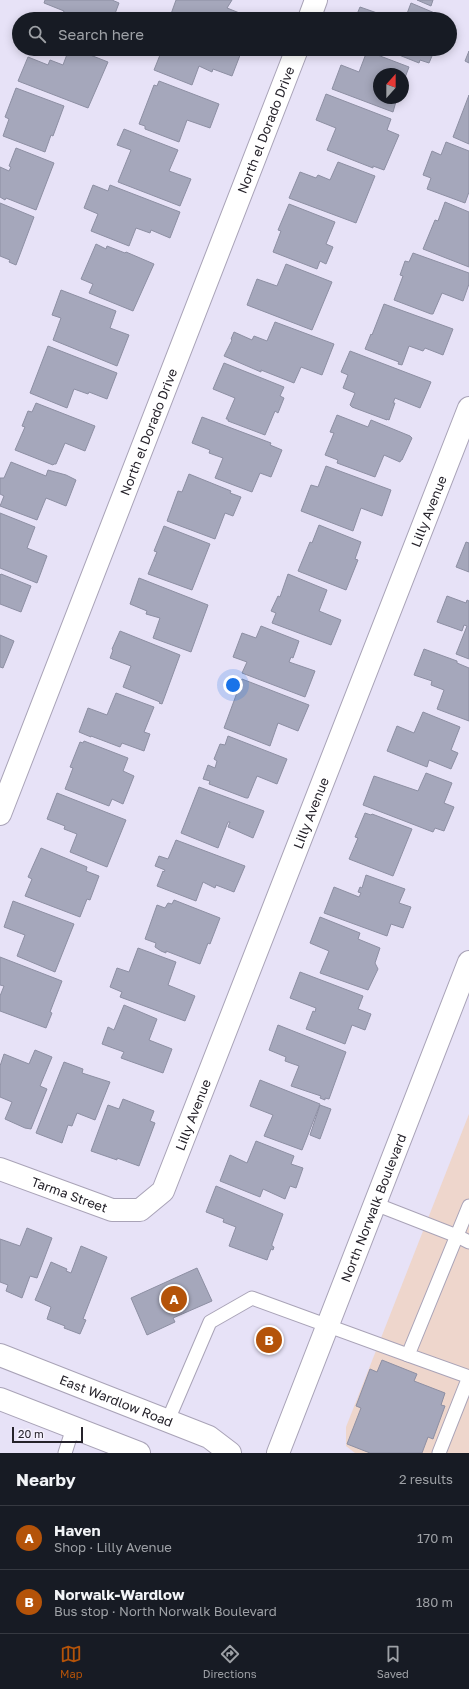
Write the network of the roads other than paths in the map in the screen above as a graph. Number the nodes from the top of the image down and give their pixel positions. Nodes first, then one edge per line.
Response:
1 (316, 0) edge
2 (312, 12) edge
3 (294, 56) edge
4 (469, 408) edge
5 (0, 814) edge
6 (469, 962) edge
7 (462, 1001) edge
8 (0, 1169) edge
9 (375, 1204) junction
10 (469, 1206) edge
11 (140, 1210) joint
12 (457, 1236) junction
13 (469, 1242) edge
14 (328, 1326) junction
15 (0, 1355) edge
16 (408, 1355) junction
17 (469, 1377) edge
18 (0, 1399) edge
19 (168, 1420) junction
20 (73, 1428) junction
21 (66, 1453) edge
22 (139, 1453) edge
23 (230, 1453) edge
24 (278, 1453) edge
25 (438, 1453) edge

1 - 2 street
3 - 5 street, North el Dorado Drive
4 - 11 street, Lilly Avenue
6 - 7 street, North Norwalk Boulevard
7 - 9 street, North Norwalk Boulevard
8 - 11 street, Tarma Street
9 - 12 lane
9 - 14 street, North Norwalk Boulevard
10 - 12 lane
12 - 13 lane
12 - 16 lane
14 - 16 lane
14 - 19 lane
14 - 24 street, North Norwalk Boulevard
15 - 19 street, East Wardlow Road
16 - 17 lane
17 - 25 lane
18 - 20 street
19 - 23 street, East Wardlow Road
20 - 21 lane
20 - 22 street

